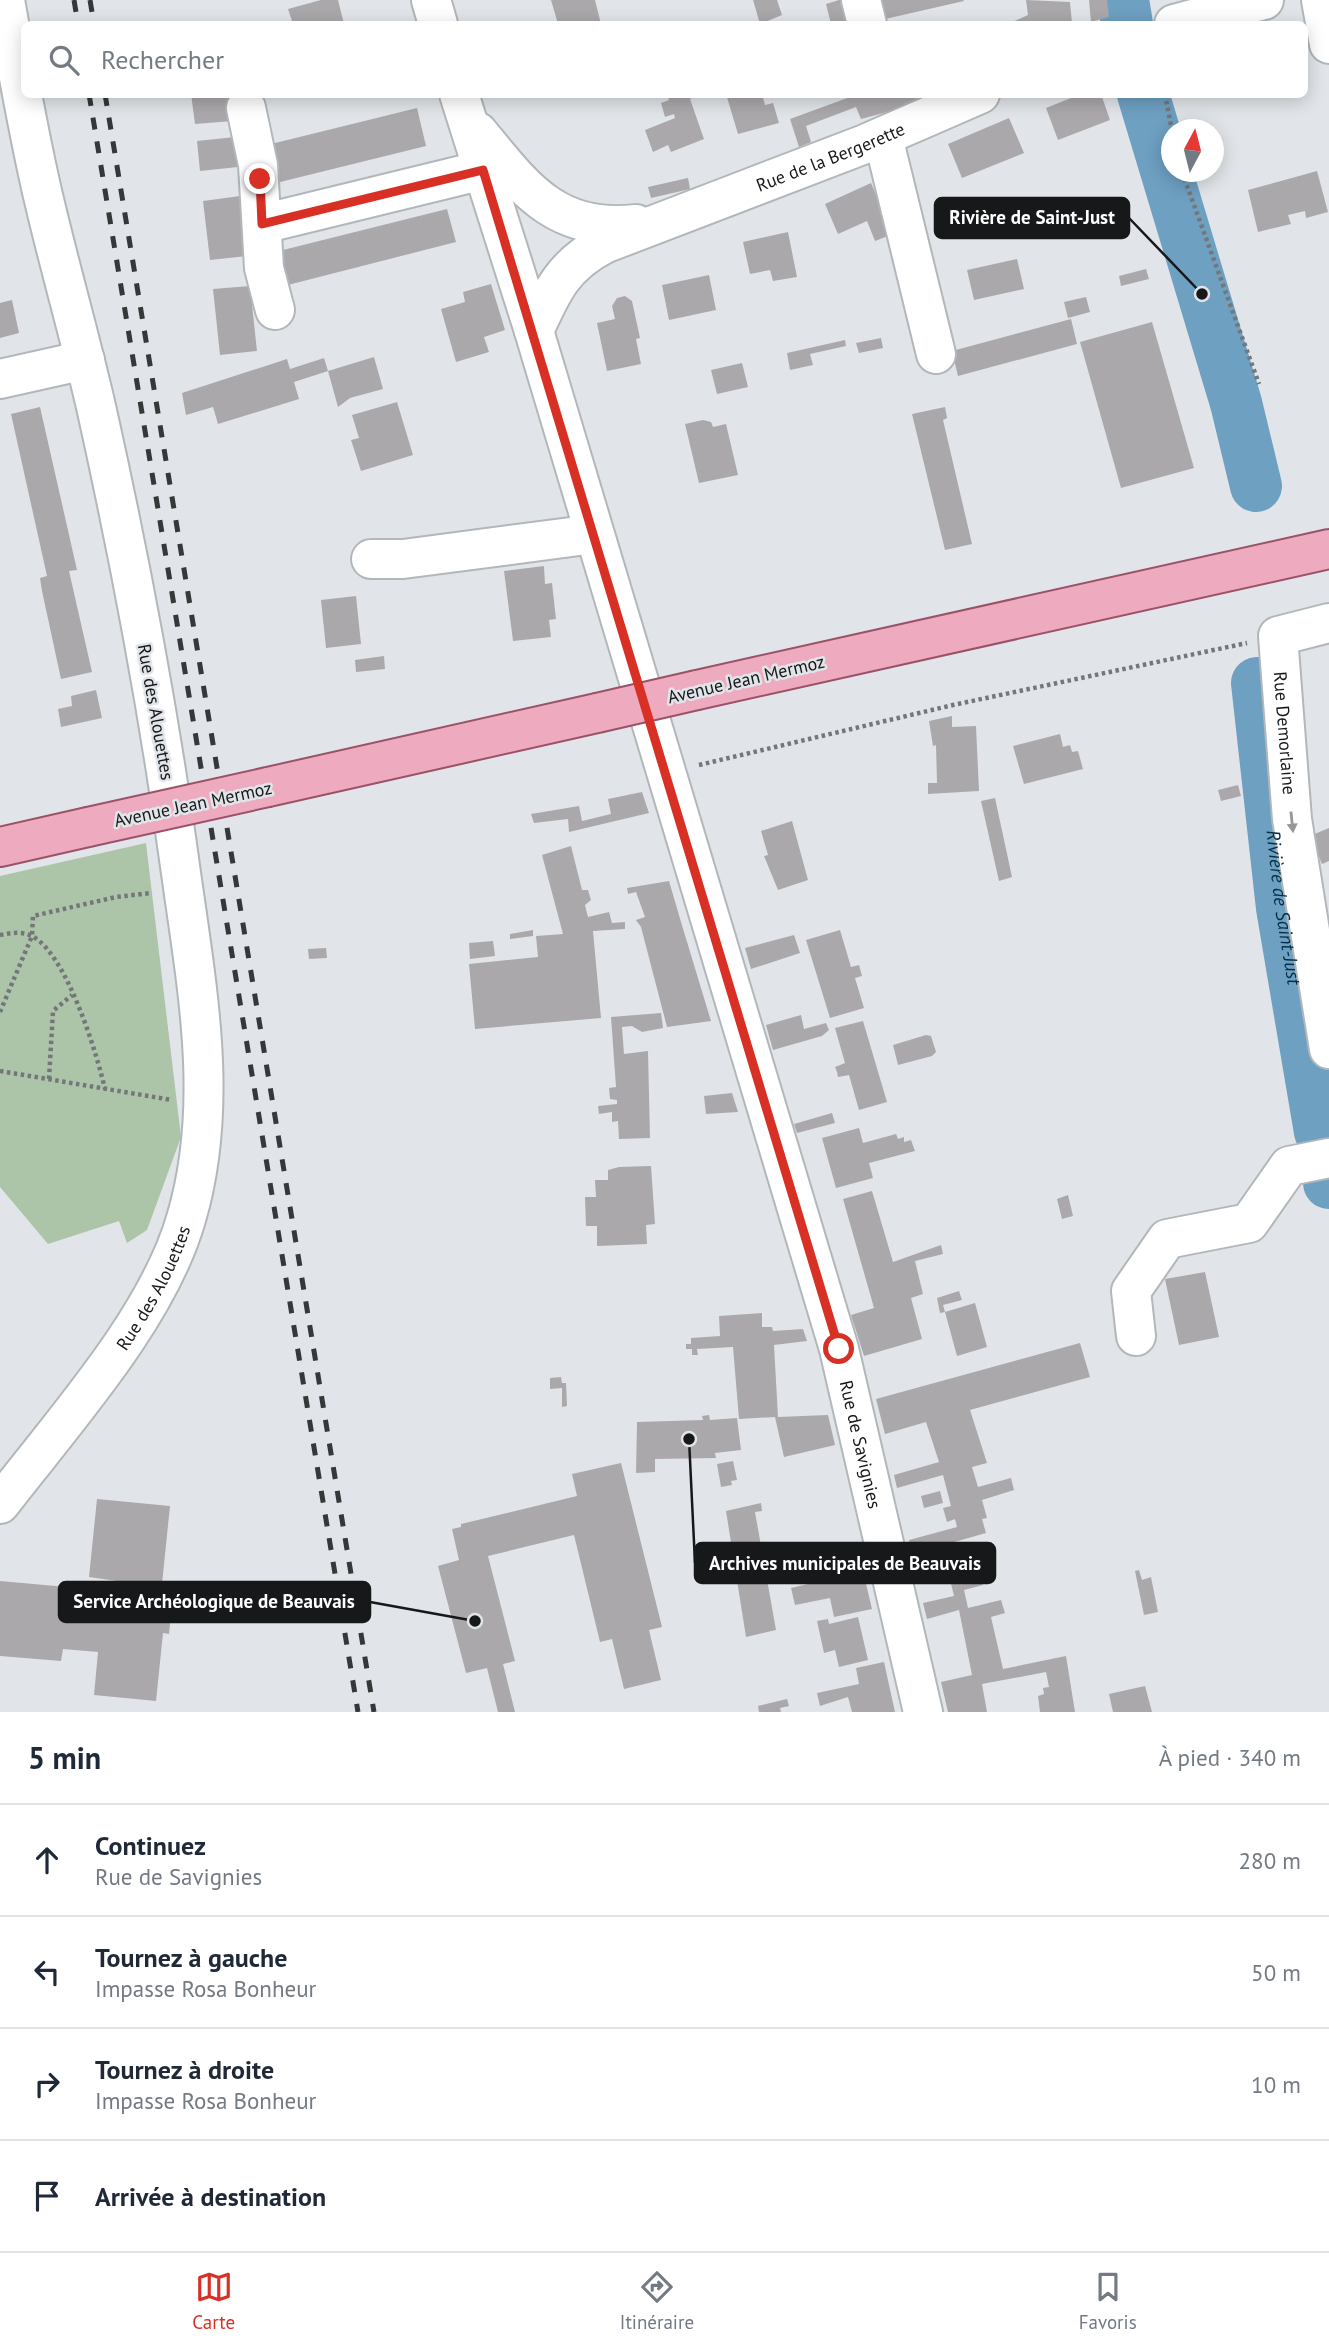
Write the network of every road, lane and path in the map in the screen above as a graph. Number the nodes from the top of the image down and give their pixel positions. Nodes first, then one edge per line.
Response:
1 (5, 0) edge
2 (431, 0) edge
3 (861, 0) edge
4 (1264, 0) edge
5 (1321, 0) edge
6 (437, 21) edge
7 (866, 21) edge
8 (1185, 21) edge
9 (1329, 44) edge
10 (21, 82) edge
11 (24, 98) edge
12 (965, 98) edge
13 (1166, 98) edge
14 (462, 106) edge
15 (246, 108) dead end
16 (1169, 119) edge
17 (883, 137) junction
18 (483, 170) junction
19 (1186, 182) edge
20 (679, 216) junction
21 (262, 224) junction
22 (275, 310) dead end
23 (534, 331) junction
24 (936, 355) dead end
25 (85, 360) junction
26 (0, 379) edge
27 (1259, 384) dead end
28 (594, 534) junction
29 (1329, 549) edge
30 (371, 559) dead end
31 (1329, 622) edge
32 (1278, 636) junction
33 (664, 773) junction
34 (0, 847) edge
35 (183, 889) junction
36 (0, 935) edge
37 (32, 936) junction
38 (1323, 979) edge
39 (72, 995) junction
40 (0, 1012) edge
41 (1329, 1049) edge
42 (0, 1071) edge
43 (49, 1080) junction
44 (105, 1089) junction
45 (204, 1105) junction
46 (1329, 1158) edge
47 (1136, 1336) dead end
48 (0, 1504) edge
49 (923, 1712) edge

1 - 10 street, Rue des Alouettes
2 - 6 street
3 - 7 street
4 - 8 street
5 - 9 street
11 - 25 street, Rue des Alouettes
12 - 17 street, Rue de la Bergerette
13 - 16 path
14 - 18 street, Rue de Savignies
14 - 20 street, Rue de la Bergerette
15 - 21 street
17 - 20 street, Rue de la Bergerette
17 - 24 street
18 - 21 street
18 - 23 street, Rue de Savignies
19 - 27 path
20 - 23 street, Rue de la Bergerette
21 - 22 street
23 - 28 street, Rue de Savignies
25 - 26 street
25 - 35 street, Rue des Alouettes
28 - 30 street
28 - 33 street, Rue de Savignies
29 - 34 main road, Avenue Jean Mermoz, bridge
31 - 32 street
32 - 33 path
32 -> 38 street, Rue Demorlaine
33 - 49 street, Rue de Savignies
35 - 37 path
35 - 45 street, Rue des Alouettes
36 - 37 path
37 - 39 path
37 - 40 path
38 - 41 street, Rue Demorlaine
39 - 43 path
39 - 44 path
42 - 43 path
43 - 44 path
44 - 45 path
45 - 48 street, Rue des Alouettes
46 - 47 street

